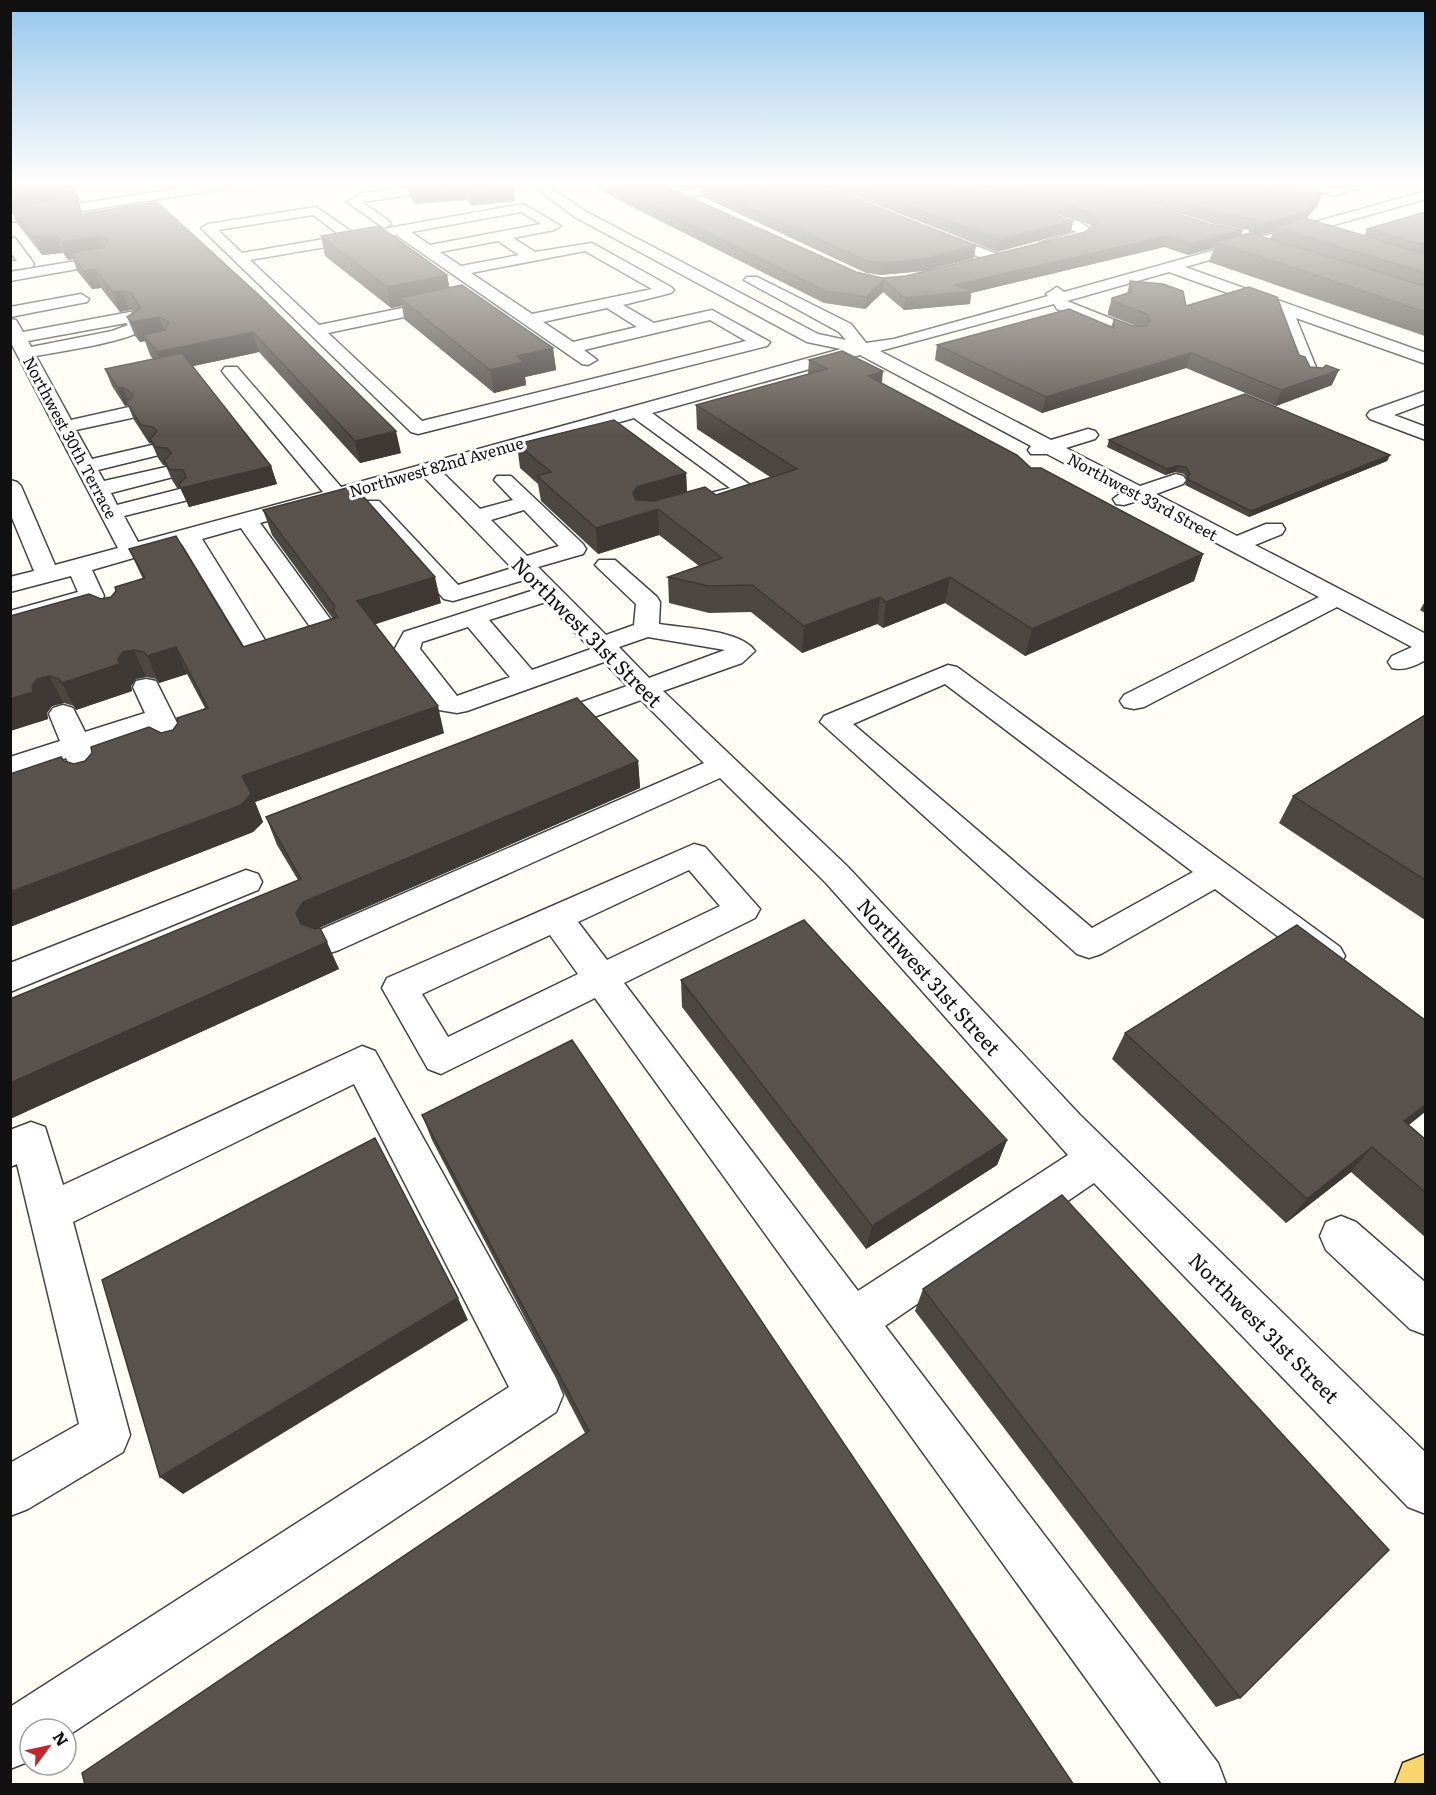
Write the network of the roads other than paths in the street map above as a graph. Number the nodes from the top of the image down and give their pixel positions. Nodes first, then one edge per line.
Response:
1 (56, 269) edge
2 (250, 269) edge
3 (455, 269) edge
4 (465, 269) edge
5 (628, 269) edge
6 (683, 269) edge
7 (1119, 269) edge
8 (1165, 269) edge
9 (1182, 269) edge
10 (1191, 269) edge
11 (458, 271) junction
12 (733, 271) dead end
13 (10, 277) edge
14 (1067, 283) junction
15 (728, 293) junction
16 (492, 294) junction
17 (704, 295) dead end
18 (81, 299) dead end
19 (1056, 299) junction
20 (682, 300) dead end
21 (1218, 302) edge
22 (609, 303) junction
23 (1283, 306) junction
24 (1020, 309) junction
25 (10, 312) edge
26 (636, 314) junction
27 (1041, 319) edge
28 (529, 320) junction
29 (652, 329) junction
30 (316, 331) junction
31 (549, 333) junction
32 (116, 335) dead end
33 (1136, 335) edge
34 (906, 341) junction
35 (18, 343) edge
36 (1425, 345) edge
37 (934, 347) dead end
38 (569, 348) junction
39 (862, 349) junction
40 (1425, 359) edge
41 (231, 371) dead end
42 (760, 377) junction
43 (1311, 377) edge
44 (615, 379) junction
45 (975, 387) dead end
46 (782, 390) edge
47 (949, 394) junction
48 (691, 395) junction
49 (1425, 396) edge
50 (640, 400) junction
51 (714, 409) edge
52 (129, 413) edge
53 (585, 425) junction
54 (65, 427) junction
55 (1425, 434) edge
56 (1088, 435) dead end
57 (604, 439) edge
58 (1039, 440) junction
59 (152, 451) edge
60 (87, 467) junction
61 (1089, 468) junction
62 (428, 469) junction
63 (166, 473) edge
64 (1067, 475) dead end
65 (504, 480) dead end
66 (1176, 480) dead end
67 (10, 486) edge
68 (99, 489) junction
69 (336, 494) junction
70 (180, 495) edge
71 (1128, 497) junction
72 (528, 502) junction
73 (372, 506) edge
74 (691, 506) edge
75 (111, 513) junction
76 (475, 518) junction
77 (246, 519) junction
78 (1274, 530) dead end
79 (188, 535) junction
80 (1236, 545) junction
81 (131, 551) junction
82 (1312, 557) dead end
83 (607, 565) dead end
84 (78, 566) junction
85 (1284, 570) junction
86 (48, 574) junction
87 (533, 576) junction
88 (10, 585) edge
89 (1380, 589) dead end
90 (1342, 600) junction
91 (16, 617) edge
92 (473, 617) junction
93 (646, 629) junction
94 (33, 640) edge
95 (1425, 644) edge
96 (604, 648) junction
97 (1425, 650) edge
98 (1401, 662) dead end
99 (527, 681) junction
100 (146, 687) dead end
101 (645, 689) junction
102 (1134, 701) dead end
103 (63, 714) dead end
104 (160, 717) junction
105 (515, 737) edge
106 (76, 745) junction
107 (176, 749) edge
108 (724, 765) junction
109 (10, 767) edge
110 (90, 780) edge
111 (1217, 873) junction
112 (246, 882) dead end
113 (556, 918) junction
114 (327, 941) edge
115 (1350, 972) edge
116 (10, 978) edge
117 (601, 979) junction
118 (10, 1149) edge
119 (1098, 1158) junction
120 (50, 1212) junction
121 (1341, 1236) dead end
122 (1425, 1312) edge
123 (854, 1320) junction
124 (1425, 1489) edge
125 (10, 1491) edge
126 (10, 1742) edge
127 (1197, 1785) edge

1 - 13 street
2 - 30 street
3 - 11 street
4 - 11 street
5 - 22 street
6 - 15 street, Northwest 33rd Street
7 - 14 street, Northwest 82nd Avenue
8 - 19 street, Northwest 82nd Avenue
9 - 23 street
10 - 36 street
11 - 16 street
12 - 39 street, Northwest 33rd Street
14 - 19 street
14 - 39 street, Northwest 82nd Avenue
15 - 17 street
15 - 26 street
15 - 39 street, Northwest 33rd Street
16 - 28 street
16 - 30 street
18 - 25 street
19 - 24 street, Northwest 82nd Avenue
19 - 33 street
20 - 26 street
21 - 23 street
22 - 26 street
22 - 28 street
23 - 40 street
23 - 43 street
24 - 27 street
24 - 34 street, Northwest 82nd Avenue
26 - 29 street
26 - 31 street
28 - 31 street
29 - 38 street
29 - 44 street
30 - 44 street
31 - 38 street
32 - 35 street
34 - 37 street
34 - 39 street, Northwest 82nd Avenue
35 - 54 street, Northwest 30th Terrace
38 - 44 street
39 - 42 street, Northwest 82nd Avenue
39 - 47 street, Northwest 33rd Street
41 - 69 street
42 - 46 street
42 - 48 street, Northwest 82nd Avenue
44 - 50 street
45 - 47 street
47 - 58 street, Northwest 33rd Street
48 - 50 street, Northwest 82nd Avenue
48 - 51 street
49 - 55 street
50 - 53 street, Northwest 82nd Avenue
50 - 74 street
52 - 54 street
53 - 57 street
53 - 62 street, Northwest 82nd Avenue
54 - 60 street, Northwest 30th Terrace
56 - 58 street
58 - 61 street, Northwest 33rd Street
59 - 60 street
60 - 68 street, Northwest 30th Terrace
61 - 64 street
61 - 71 street, Northwest 33rd Street
62 - 69 street, Northwest 82nd Avenue
62 - 76 street, Northwest 31st Street
63 - 68 street
65 - 72 street
66 - 71 street
67 - 86 street
68 - 75 street, Northwest 30th Terrace
69 - 77 street, Northwest 82nd Avenue
70 - 75 street
71 - 80 street, Northwest 33rd Street
72 - 76 street
72 - 87 street
73 - 87 street
75 - 81 street, Northwest 30th Terrace
76 - 87 street, Northwest 31st Street
77 - 79 street, Northwest 82nd Avenue
77 - 79 street
78 - 80 street
79 - 81 street, Northwest 82nd Avenue
80 - 85 street, Northwest 33rd Street
81 - 84 street, Northwest 82nd Avenue
82 - 85 street
83 - 93 street
84 - 86 street, Northwest 82nd Avenue
84 - 91 street
85 - 90 street, Northwest 33rd Street
86 - 88 street, Northwest 82nd Avenue
87 - 92 street
87 - 96 street, Northwest 31st Street
89 - 90 street
90 - 95 street, Northwest 33rd Street
90 - 102 street
91 - 94 street
92 - 99 street
92 - 99 street
93 - 96 street
93 - 101 street
96 - 99 street
96 - 101 street, Northwest 31st Street
97 - 98 street
100 - 104 street
101 - 105 street
101 - 108 street, Northwest 31st Street
103 - 106 street
104 - 106 street
104 - 107 street
106 - 109 street
106 - 110 street
108 - 114 street
108 - 119 street, Northwest 31st Street
111 - 111 street
111 - 115 street
112 - 116 street
113 - 117 street
113 - 117 street
113 - 117 street
117 - 123 street
118 - 120 street
119 - 123 street
119 - 124 street, Northwest 31st Street
120 - 125 street
120 - 126 street
121 - 122 street
123 - 127 street

